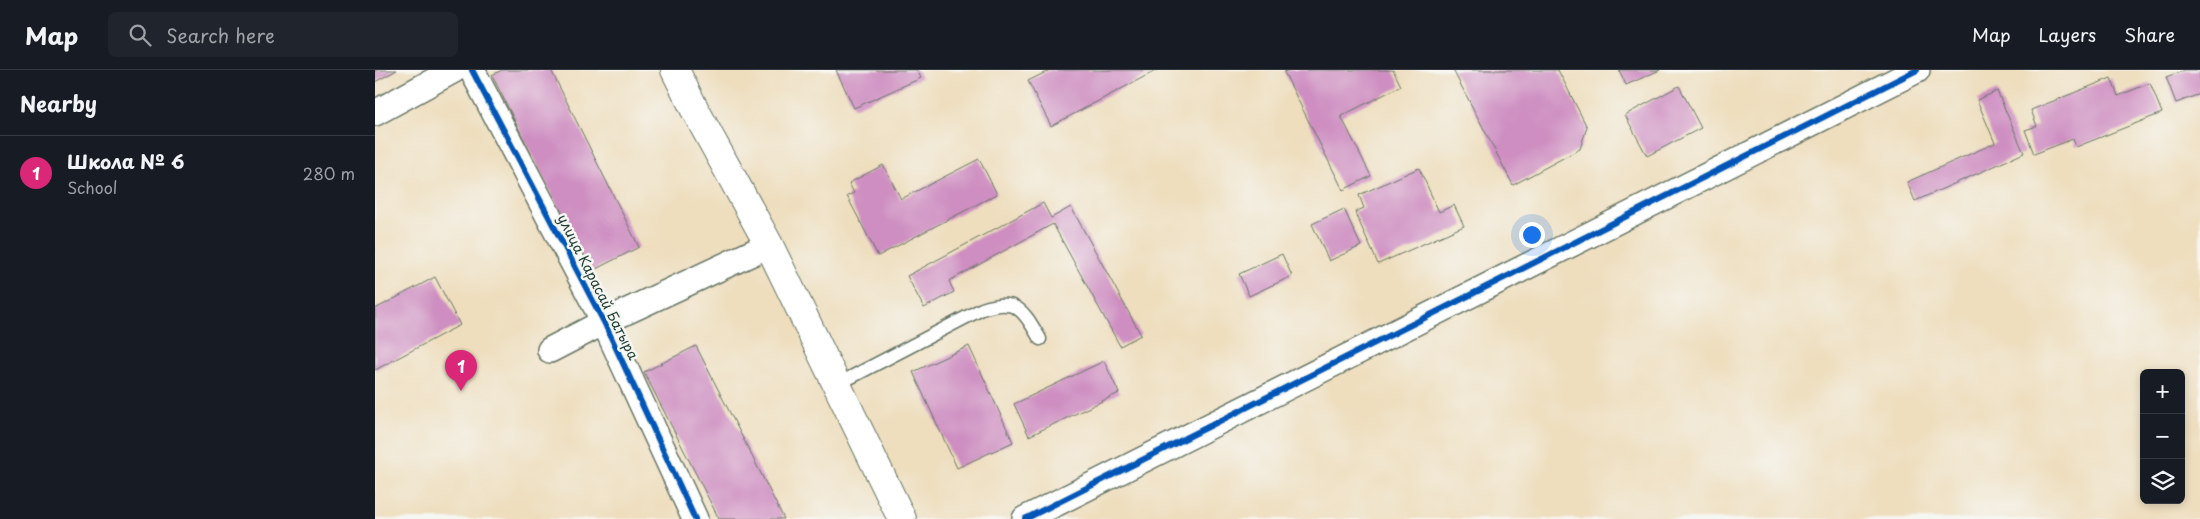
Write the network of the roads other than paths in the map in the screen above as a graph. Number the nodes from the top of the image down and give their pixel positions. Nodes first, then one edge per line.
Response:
1 (455, 70) edge
2 (472, 70) edge
3 (675, 70) edge
4 (1917, 70) edge
5 (375, 113) edge
6 (769, 245) junction
7 (603, 322) junction
8 (1039, 339) dead end
9 (550, 350) dead end
10 (836, 385) junction
11 (695, 519) edge
12 (902, 519) edge
13 (1025, 519) edge

1 - 5 street
2 - 7 street, улица Карасай Батыра
3 - 6 main road
4 - 13 street
6 - 7 street, улица Карасай Батыра
6 - 10 main road
7 - 9 street, улица Карасай Батыра
7 - 11 street, улица Карасай Батыра
8 - 10 lane
10 - 12 main road

